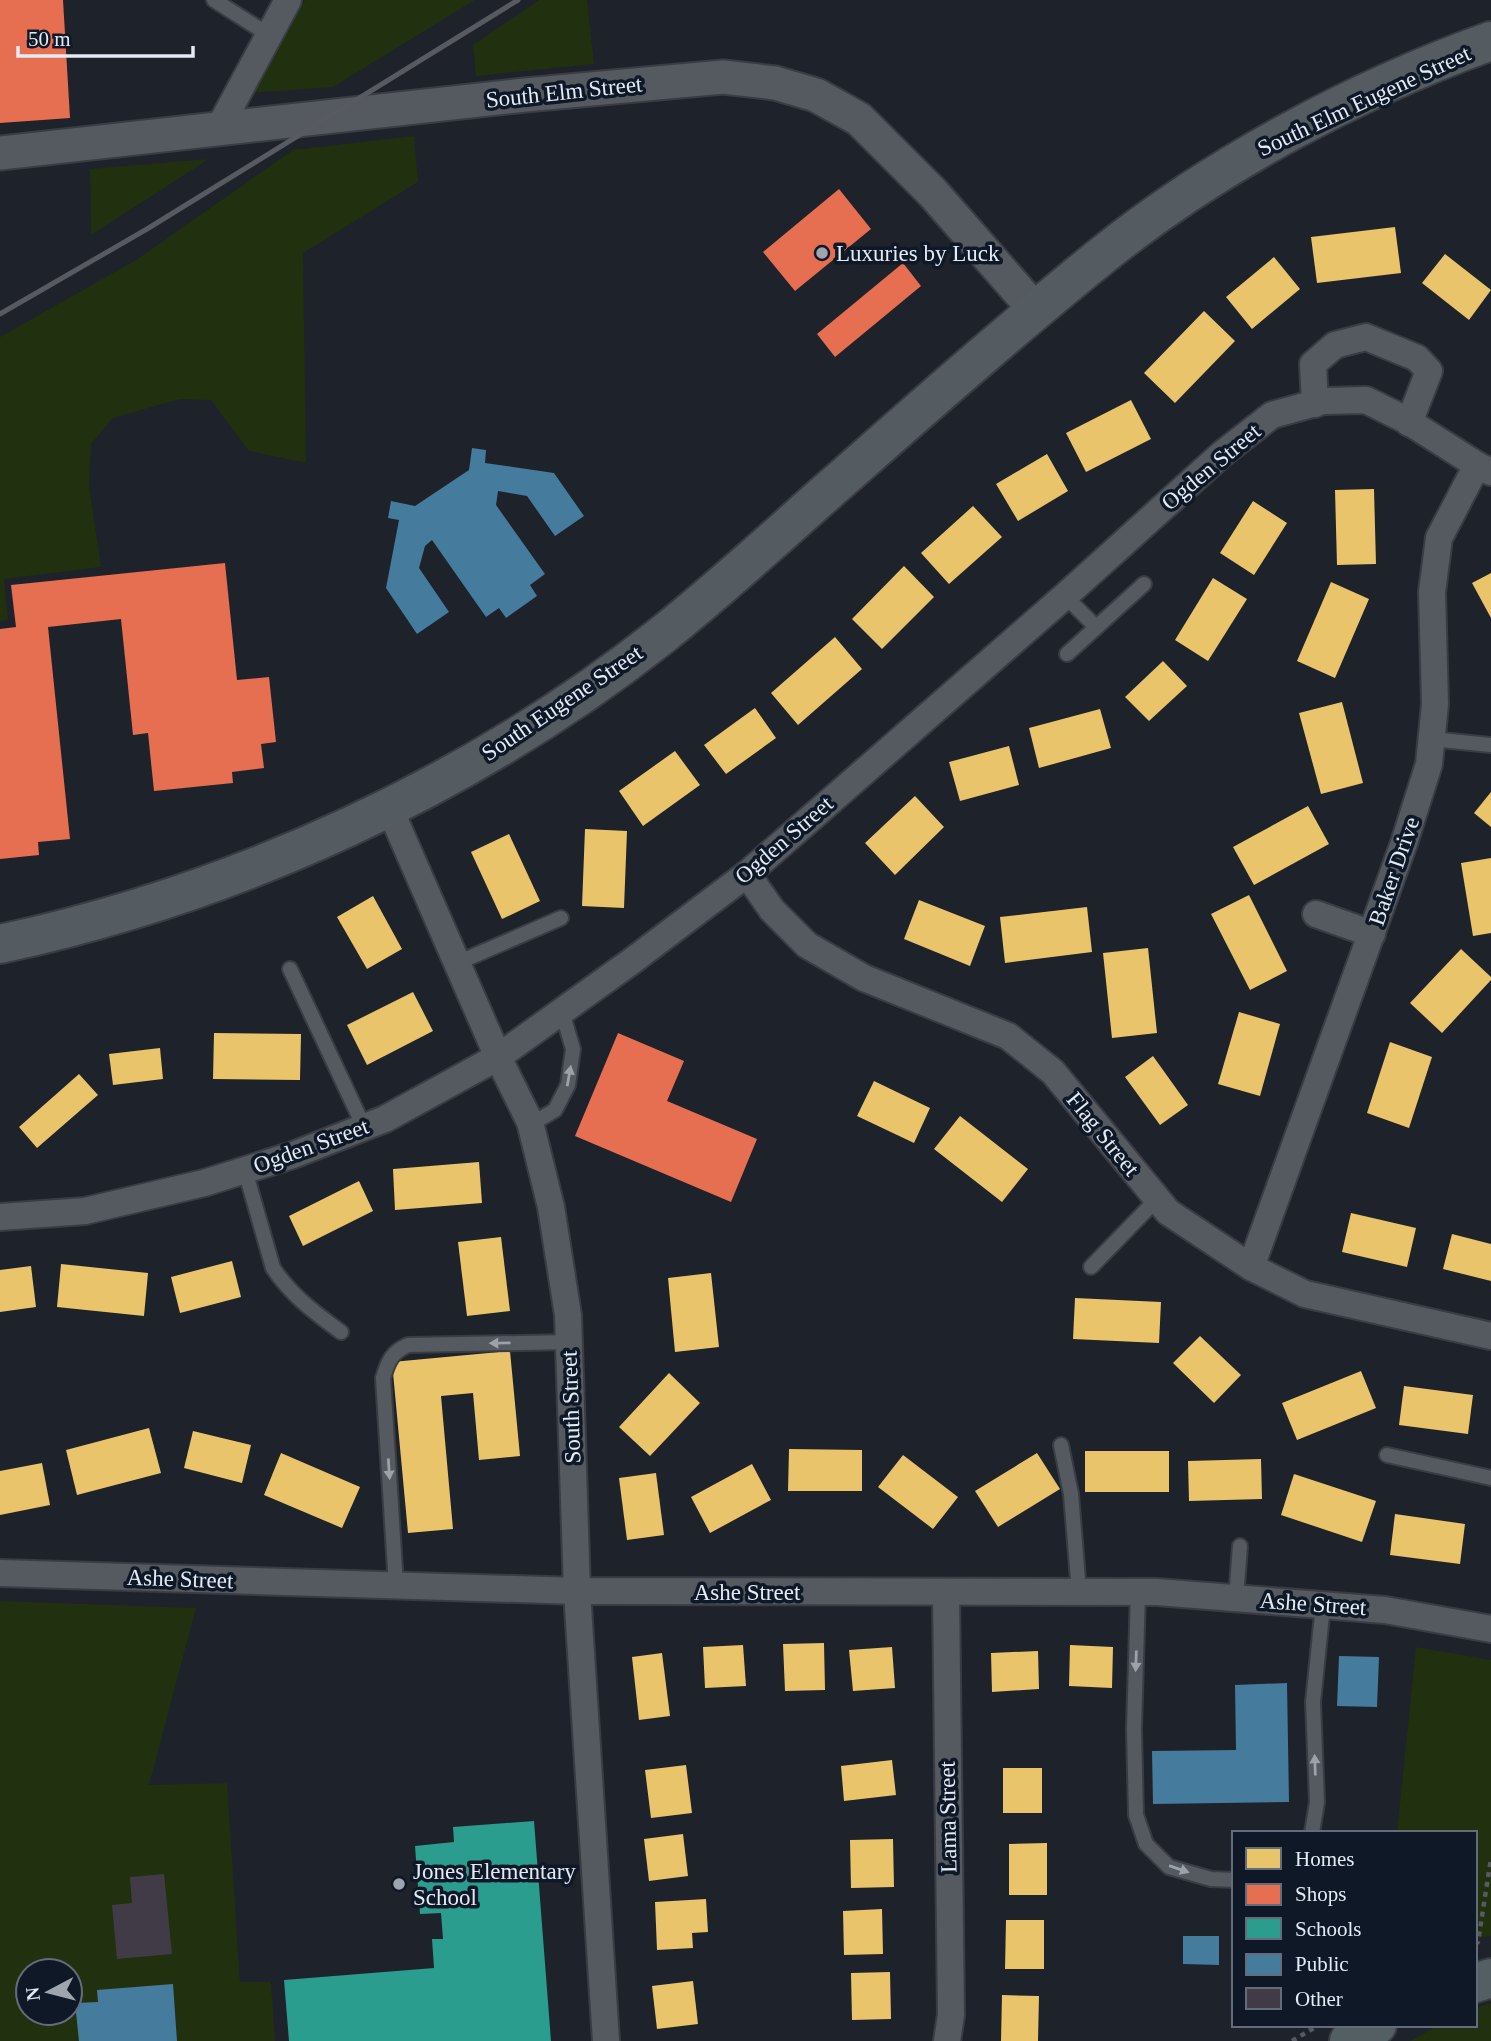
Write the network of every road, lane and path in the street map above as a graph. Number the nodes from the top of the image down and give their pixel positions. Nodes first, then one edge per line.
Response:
1 (214, 0) edge
2 (288, 0) edge
3 (269, 35) junction
4 (1491, 41) edge
5 (218, 130) junction
6 (0, 153) edge
7 (1037, 312) junction
8 (1314, 404) junction
9 (1409, 423) junction
10 (1484, 469) edge
11 (1144, 584) dead end
12 (1065, 596) junction
13 (1096, 627) junction
14 (1067, 654) dead end
15 (1432, 739) junction
16 (1491, 746) edge
17 (389, 807) junction
18 (747, 874) junction
19 (1316, 914) dead end
20 (561, 918) dead end
21 (1372, 934) junction
22 (0, 944) edge
23 (457, 963) junction
24 (290, 969) dead end
25 (562, 1012) junction
26 (498, 1057) junction
27 (530, 1125) junction
28 (364, 1127) junction
29 (245, 1170) junction
30 (1157, 1199) junction
31 (0, 1217) edge
32 (1251, 1266) junction
33 (1091, 1267) dead end
34 (341, 1332) dead end
35 (1491, 1336) edge
36 (569, 1342) junction
37 (1061, 1445) dead end
38 (1387, 1455) dead end
39 (1491, 1478) edge
40 (1240, 1546) dead end
41 (0, 1573) edge
42 (396, 1586) junction
43 (578, 1591) junction
44 (946, 1592) junction
45 (1079, 1592) junction
46 (1138, 1592) junction
47 (1236, 1598) junction
48 (1323, 1605) junction
49 (1491, 1629) edge
50 (1312, 1831) edge
51 (1491, 1858) edge
52 (1232, 1880) edge
53 (1477, 1943) edge
54 (1316, 2027) edge
55 (1374, 2027) edge
56 (606, 2041) edge
57 (947, 2041) edge
58 (1292, 2041) edge
59 (1349, 2041) edge

1 - 3 lane
2 - 3 street
3 - 5 street
4 - 7 main road, South Elm Eugene Street
5 - 6 street, South Elm Street
5 - 7 street, South Elm Street
7 - 17 main road, South Eugene Street
8 - 9 street, Ogden Street
8 - 9 street
8 - 12 street, Ogden Street
9 - 10 street, Ogden Street
10 - 15 street, Baker Drive
11 - 13 lane
12 - 13 lane
12 - 18 street, Ogden Street
13 - 14 lane
15 - 16 lane
15 - 21 street, Baker Drive
17 - 22 main road, South Eugene Street
17 - 23 street, South Street
18 - 25 street, Ogden Street
18 - 30 street, Flag Street
19 - 21 street
20 - 23 lane
21 - 32 street, Baker Drive
23 - 26 street, South Street
24 - 28 lane
25 - 26 street, Ogden Street
27 -> 25 lane
26 - 27 street, South Street
26 - 28 street, Ogden Street
27 - 36 street, South Street
28 - 29 street, Ogden Street
29 - 31 street, Ogden Street
29 - 34 lane
30 - 32 street, Flag Street
30 - 33 lane
32 - 35 street, Flag Street
36 -> 42 lane
36 - 43 street, South Street
37 - 45 lane
38 - 39 lane
40 - 47 lane
41 - 42 street, Ashe Street
42 - 43 street, Ashe Street
43 - 44 street, Ashe Street
43 - 56 street, South Street
44 - 45 street, Ashe Street
44 - 57 street, Lama Street
45 - 46 street, Ashe Street
46 - 47 street, Ashe Street
46 -> 52 lane
47 - 48 street, Ashe Street
48 - 49 street, Ashe Street
50 -> 48 lane
51 - 53 path
54 - 58 path
55 - 59 main road

